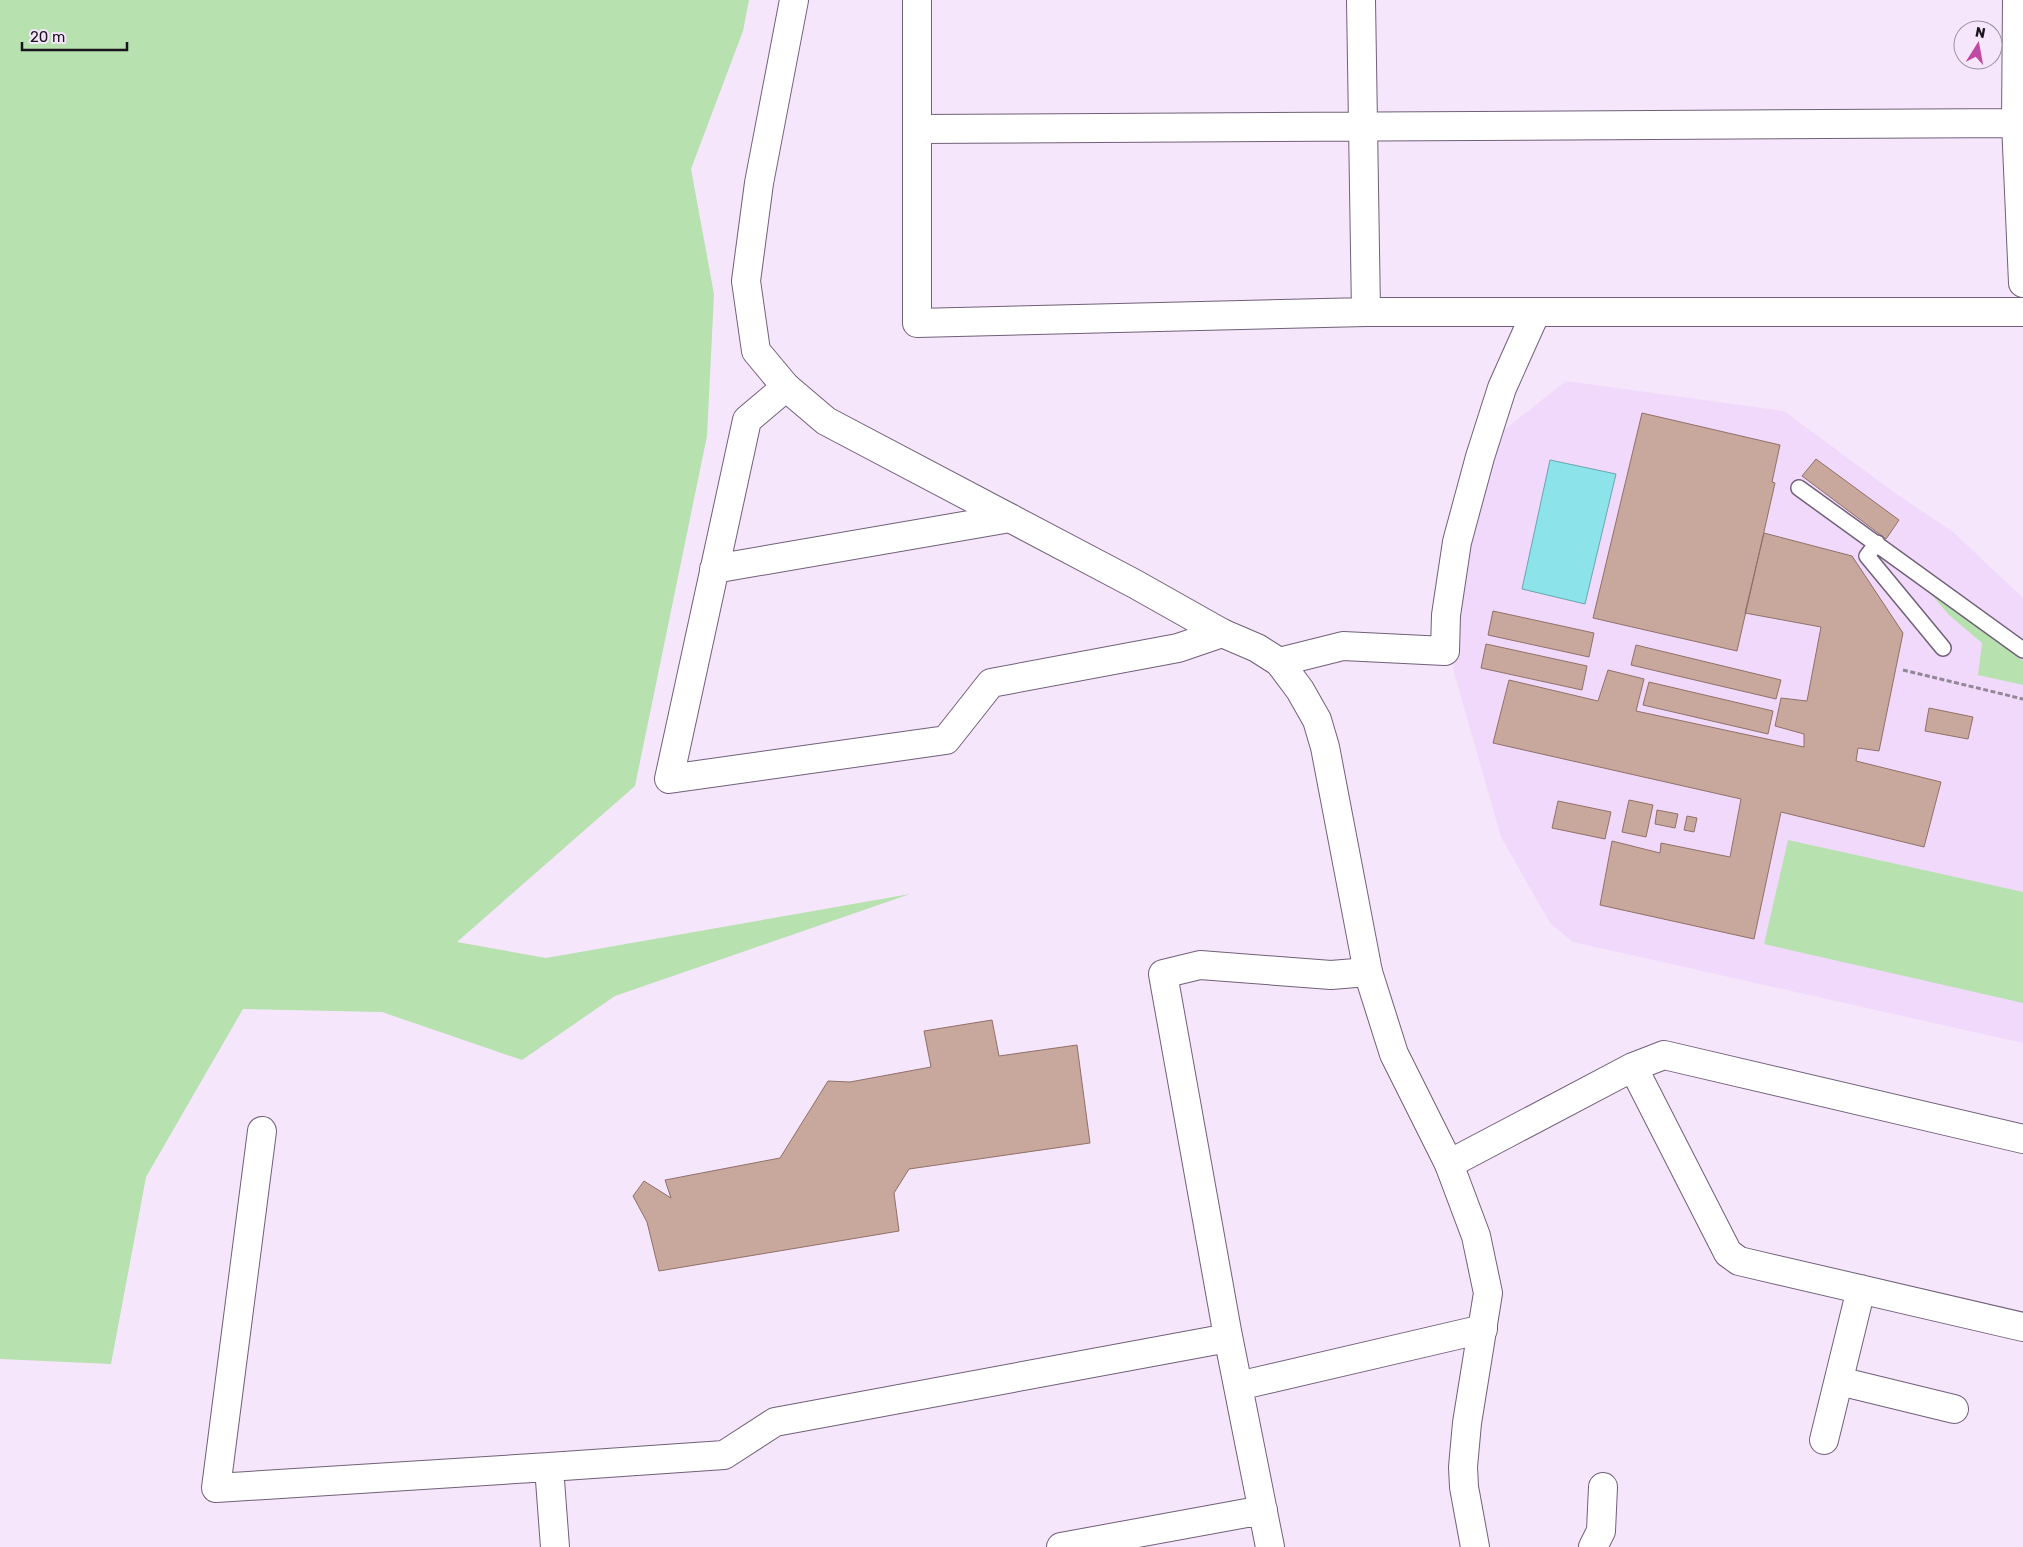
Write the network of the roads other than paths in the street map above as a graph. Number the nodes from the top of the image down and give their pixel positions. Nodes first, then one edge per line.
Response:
1 (794, 0) edge
2 (917, 0) edge
3 (1361, 0) edge
4 (2017, 0) edge
5 (2016, 123) junction
6 (1363, 127) junction
7 (917, 129) junction
8 (2023, 276) edge
9 (2023, 283) edge
10 (1366, 312) junction
11 (1536, 312) junction
12 (2023, 312) edge
13 (786, 387) junction
14 (1799, 488) dead end
15 (1010, 518) junction
16 (1877, 544) junction
17 (714, 570) junction
18 (1222, 633) junction
19 (1944, 648) dead end
20 (2023, 650) edge
21 (1279, 662) junction
22 (1368, 972) junction
23 (1634, 1067) junction
24 (262, 1131) dead end
25 (2023, 1139) edge
26 (1448, 1164) junction
27 (1861, 1289) junction
28 (2023, 1327) edge
29 (1483, 1329) junction
30 (1228, 1338) junction
31 (1839, 1381) junction
32 (1238, 1386) junction
33 (1954, 1409) dead end
34 (1824, 1440) dead end
35 (548, 1466) junction
36 (1603, 1487) dead end
37 (1263, 1510) junction
38 (555, 1547) edge
39 (1061, 1547) edge
40 (1270, 1547) edge
41 (1475, 1547) edge
42 (1593, 1547) edge

1 - 13 street
2 - 7 street
3 - 6 street
4 - 5 street
5 - 6 street
5 - 8 street
6 - 7 street
6 - 10 street
7 - 10 street
8 - 9 street
10 - 11 street
11 - 12 street
11 - 21 street
13 - 15 street
13 - 17 street
14 - 16 lane
15 - 17 street
15 - 18 street
16 - 19 lane
16 - 20 lane
17 - 18 street
18 - 21 street
21 - 22 street
22 - 26 street
22 - 30 street
23 - 25 street
23 - 26 street
23 - 27 street
24 - 35 street
26 - 29 street
27 - 28 street
27 - 31 street
29 - 32 street
29 - 41 street
30 - 32 street
30 - 35 street
31 - 33 street
31 - 34 street
32 - 37 street
35 - 38 street
36 - 42 street
37 - 39 street
37 - 40 street

